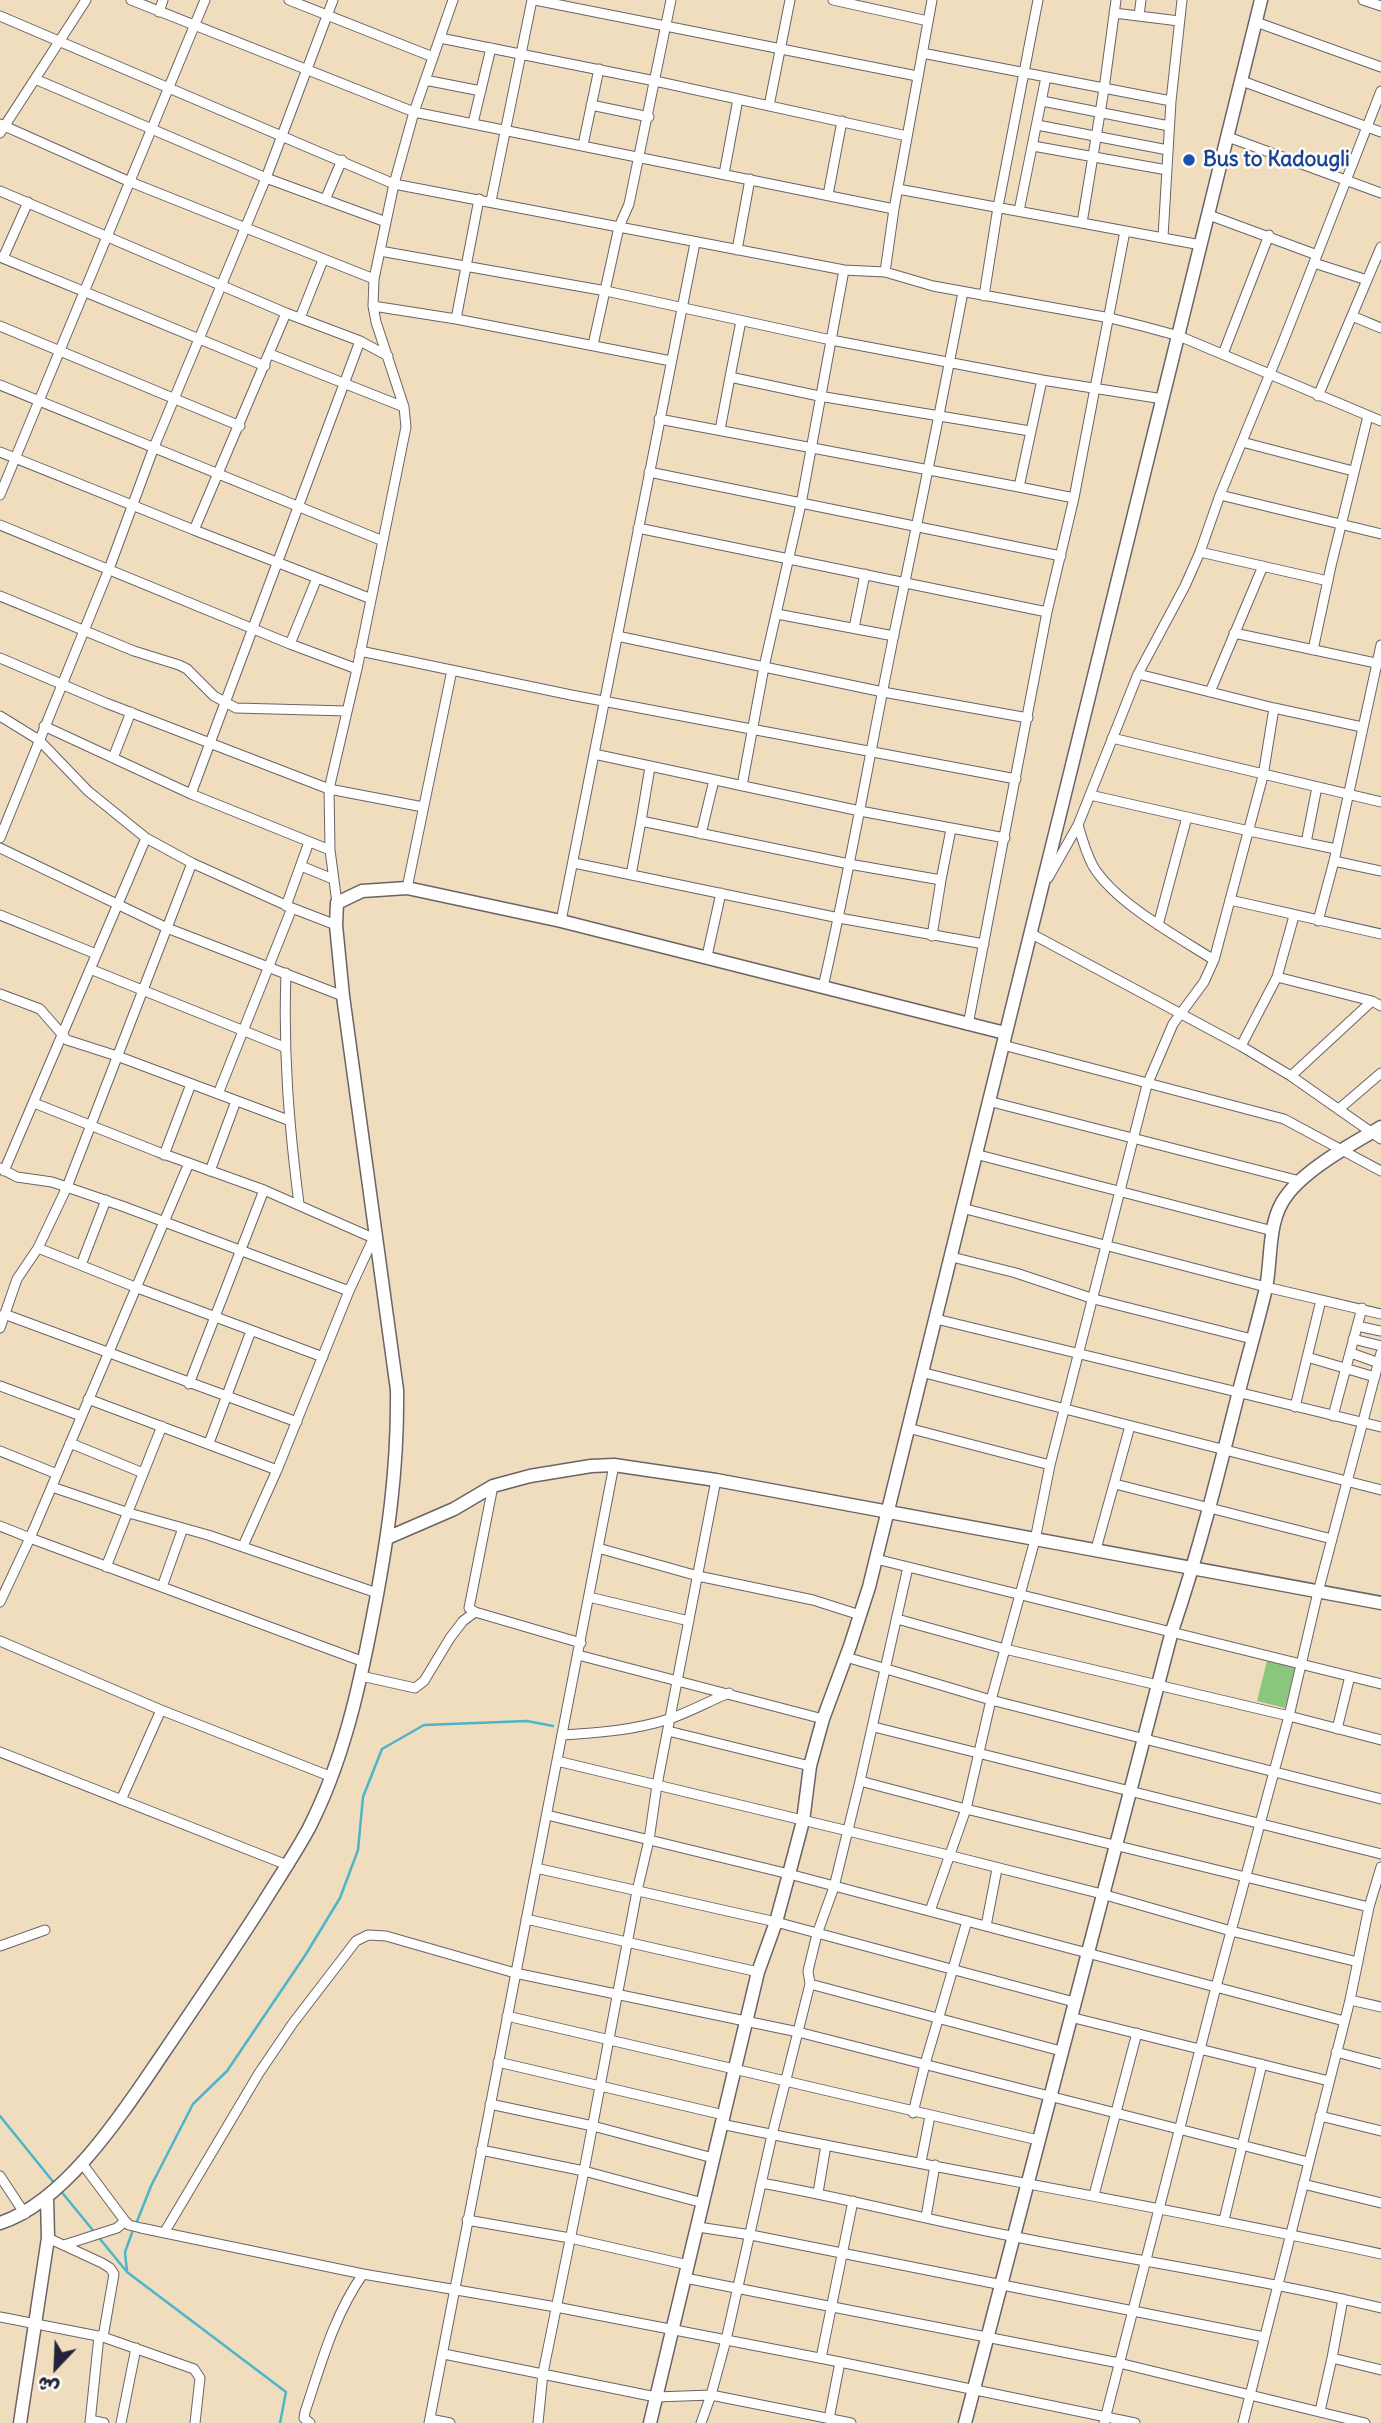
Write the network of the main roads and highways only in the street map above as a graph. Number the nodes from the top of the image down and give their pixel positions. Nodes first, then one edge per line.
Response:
1 (1260, 0) edge
2 (1004, 1039) junction
3 (1377, 1133) edge
4 (887, 1513) junction
5 (387, 1538) junction
6 (1193, 1570) junction
7 (1381, 1603) edge
8 (50, 2196) junction
9 (0, 2223) edge
10 (20, 2423) edge
11 (650, 2423) edge
12 (965, 2423) edge

1 - 2 main road
2 - 4 main road
2 - 5 main road
3 - 6 main road
4 - 5 main road
4 - 6 main road
4 - 11 main road
5 - 8 main road
6 - 7 main road
6 - 12 main road
8 - 9 main road
8 - 10 main road

